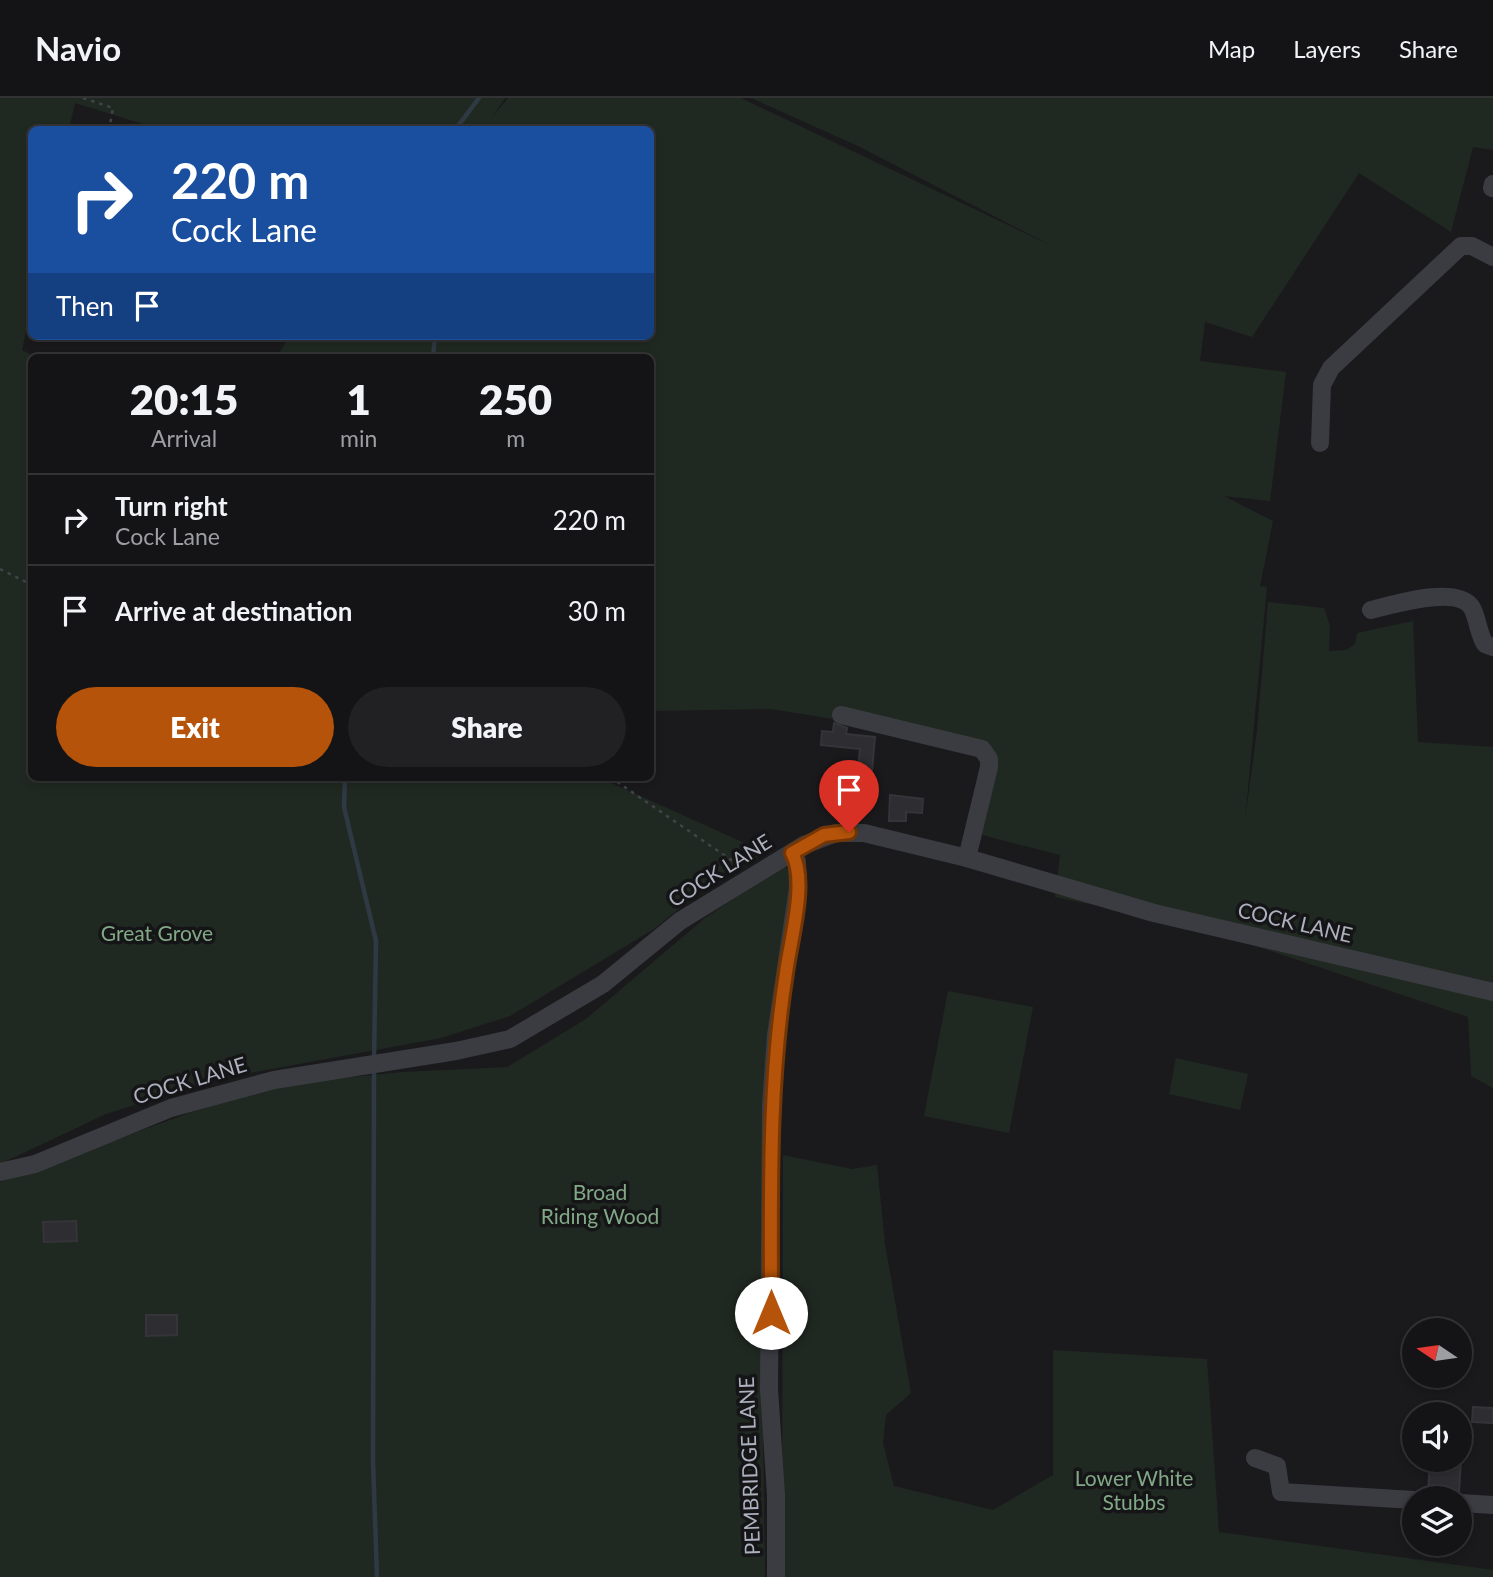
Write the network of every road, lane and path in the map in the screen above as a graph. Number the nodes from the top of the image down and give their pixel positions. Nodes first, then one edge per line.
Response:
1 (83, 98) edge
2 (110, 126) edge
3 (1493, 257) edge
4 (1320, 443) dead end
5 (0, 569) edge
6 (28, 583) edge
7 (1371, 610) dead end
8 (1493, 647) edge
9 (841, 715) dead end
10 (616, 781) edge
11 (792, 853) junction
12 (967, 858) junction
13 (763, 870) junction
14 (1493, 992) edge
15 (0, 1172) edge
16 (1255, 1458) dead end
17 (1402, 1499) edge
18 (1472, 1504) edge
19 (1493, 1505) edge
20 (776, 1577) edge

1 - 2 path
3 - 4 street
5 - 6 path
7 - 8 street
9 - 12 street
10 - 13 path
11 - 12 street, COCK LANE
11 - 13 street, COCK LANE
11 - 20 street, PEMBRIDGE LANE
12 - 14 street, COCK LANE
13 - 15 street, COCK LANE
16 - 17 street
18 - 19 street

